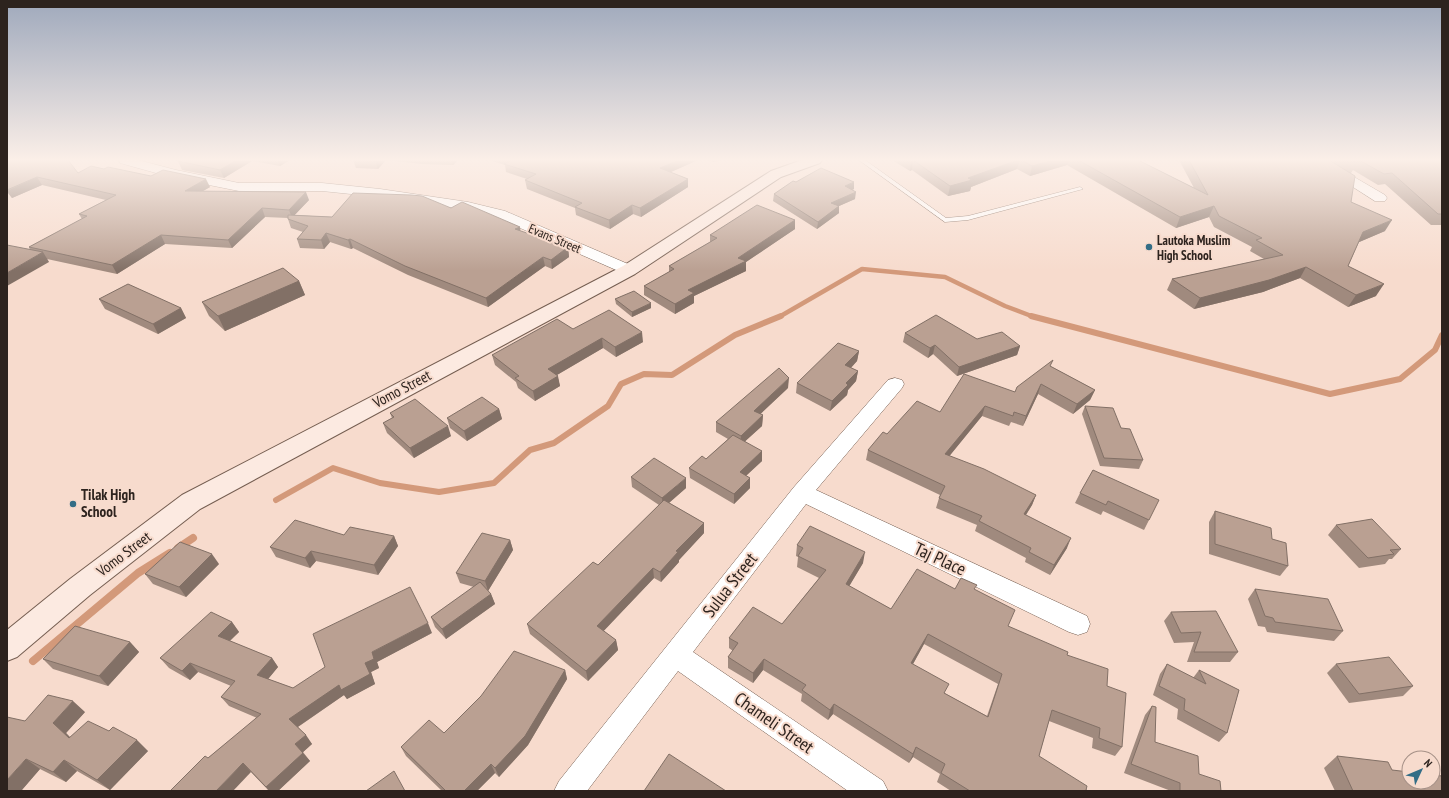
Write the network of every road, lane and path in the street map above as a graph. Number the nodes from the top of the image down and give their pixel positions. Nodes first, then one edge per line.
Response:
1 (411, 197) edge
2 (740, 197) edge
3 (914, 197) edge
4 (1048, 197) edge
5 (629, 270) junction
6 (895, 384) dead end
7 (802, 493) junction
8 (1078, 624) dead end
9 (7, 648) edge
10 (676, 655) junction
11 (569, 791) edge
12 (873, 791) edge

1 - 5 street, Evans Street
2 - 5 main road, Vomo Street
3 - 4 lane
5 - 9 main road, Vomo Street
6 - 7 street, Sulua Street
7 - 8 street, Taj Place
7 - 10 street, Sulua Street
10 - 11 street, Sulua Street
10 - 12 street, Chameli Street

